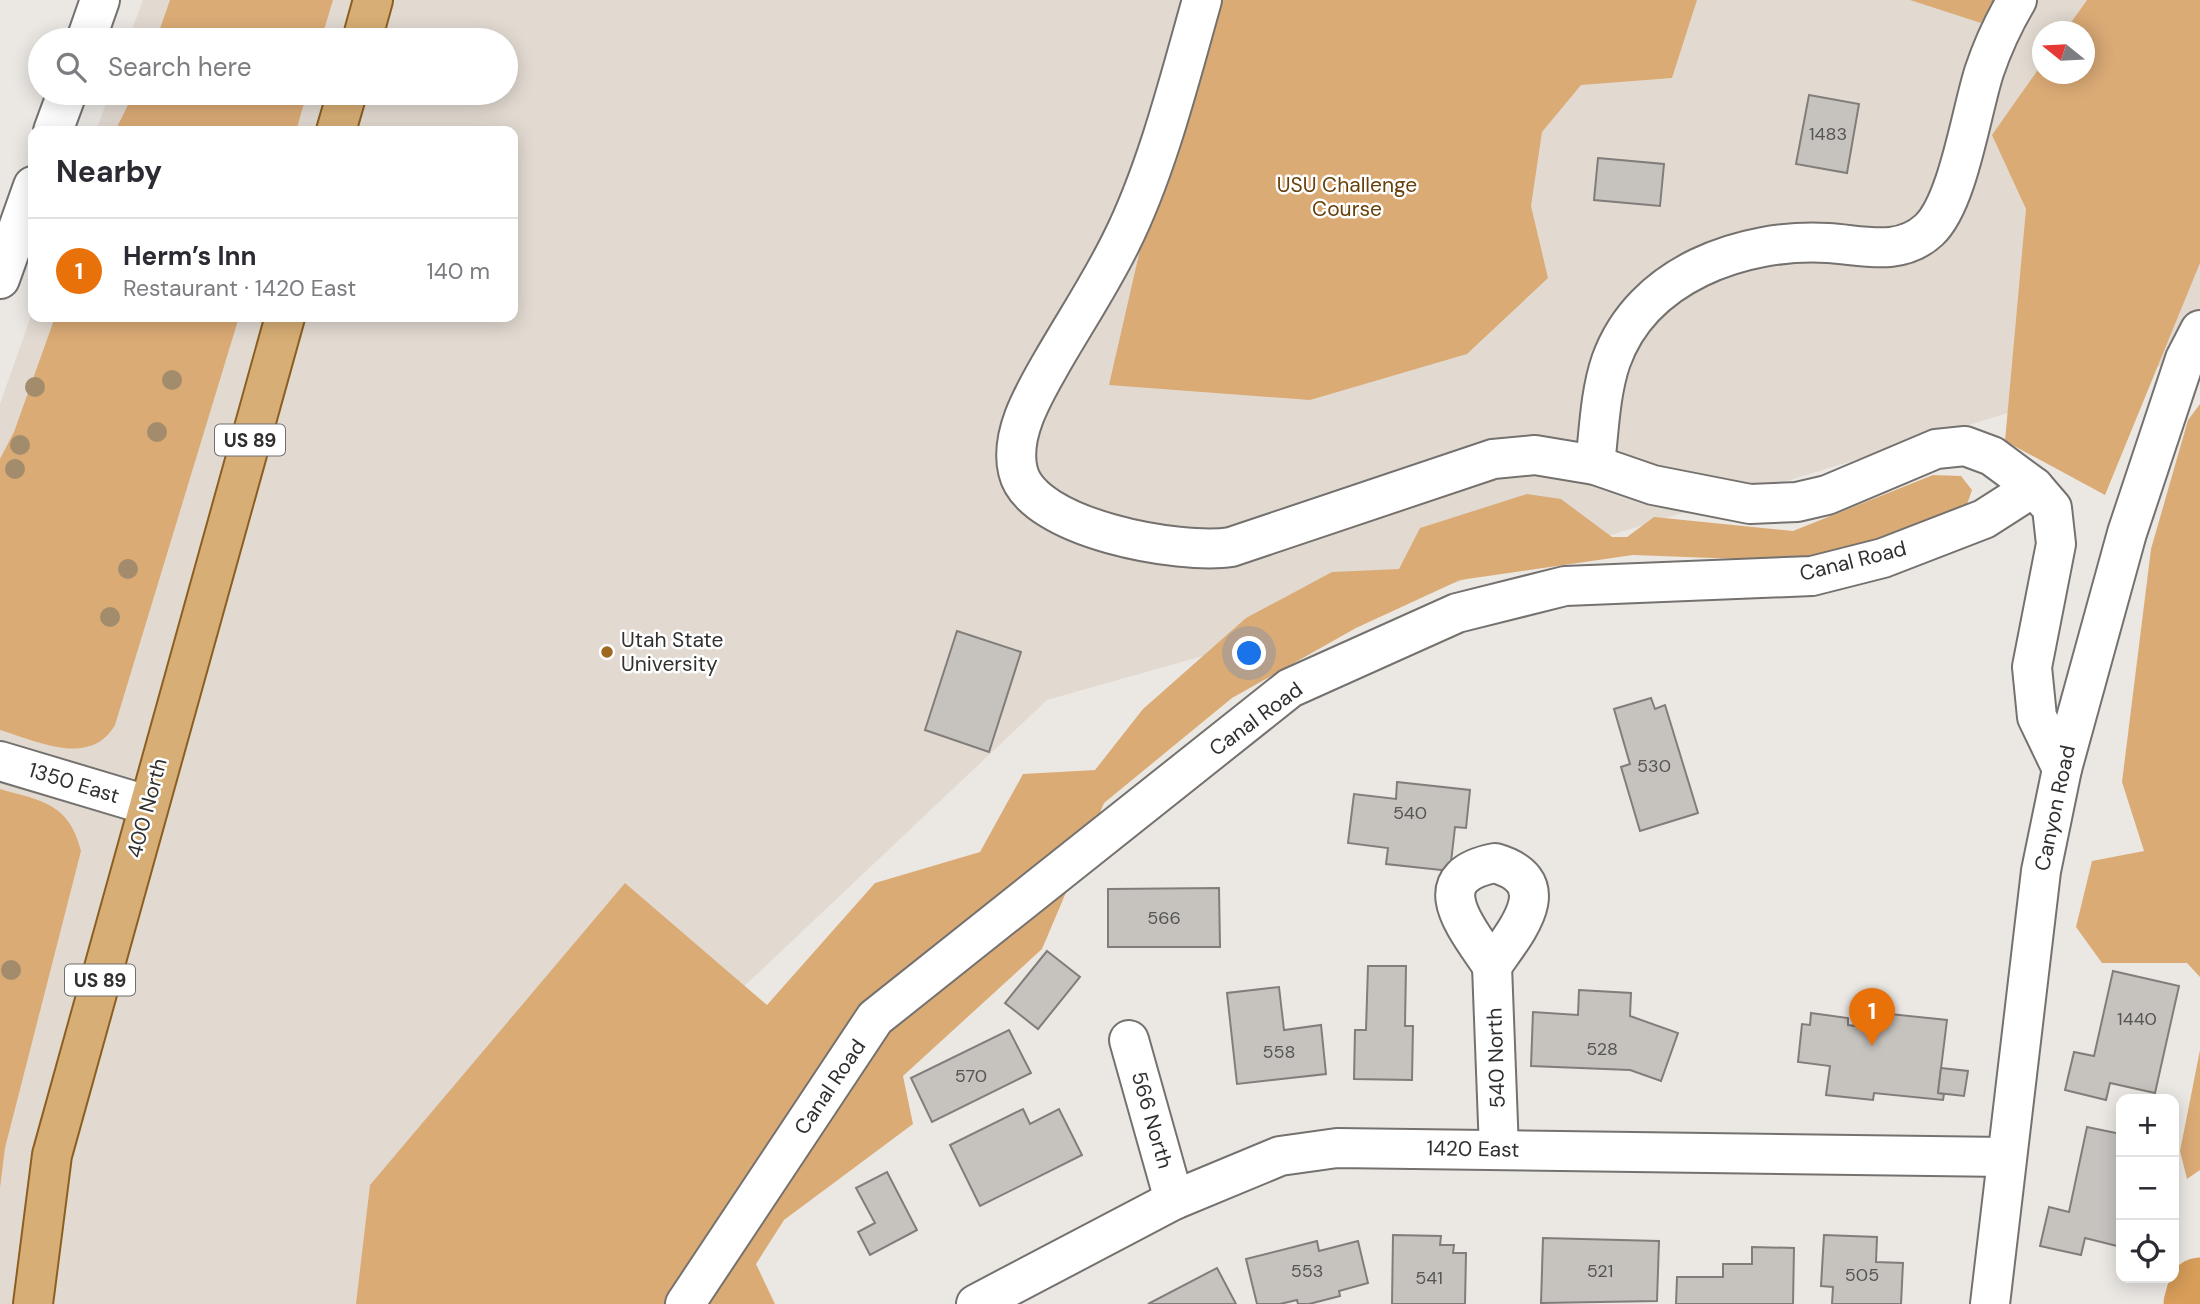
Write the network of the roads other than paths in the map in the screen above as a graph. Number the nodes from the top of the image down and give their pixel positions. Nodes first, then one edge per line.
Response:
1 (100, 0) edge
2 (373, 0) edge
3 (1202, 0) edge
4 (2017, 0) edge
5 (90, 28) edge
6 (365, 28) edge
7 (63, 105) edge
8 (344, 105) edge
9 (55, 126) edge
10 (337, 126) edge
11 (28, 200) edge
12 (0, 279) edge
13 (284, 322) edge
14 (2200, 330) edge
15 (1595, 465) junction
16 (2034, 487) junction
17 (0, 761) edge
18 (2062, 769) junction
19 (147, 805) junction
20 (1492, 965) dead end
21 (1129, 1040) dead end
22 (1499, 1150) junction
23 (2006, 1157) junction
24 (1174, 1200) junction
25 (33, 1304) edge
26 (685, 1304) edge
27 (976, 1304) edge
28 (1990, 1304) edge

1 - 5 street
2 - 6 main road
3 - 15 street
4 - 15 street
7 - 9 street
8 - 10 main road
11 - 12 street
13 - 19 main road, 400 North / US 89
14 - 18 street, Canyon Road
15 - 16 street
16 - 18 street
16 - 26 street, Canal Road
17 - 19 street, 1350 East
18 - 23 street, Canyon Road
19 - 25 main road, 400 North / US 89
20 - 22 street, 540 North
21 - 24 street, 566 North
22 - 23 street, 1420 East
22 - 24 street, 1420 East
23 - 28 street, Canyon Road
24 - 27 street, 1420 East

